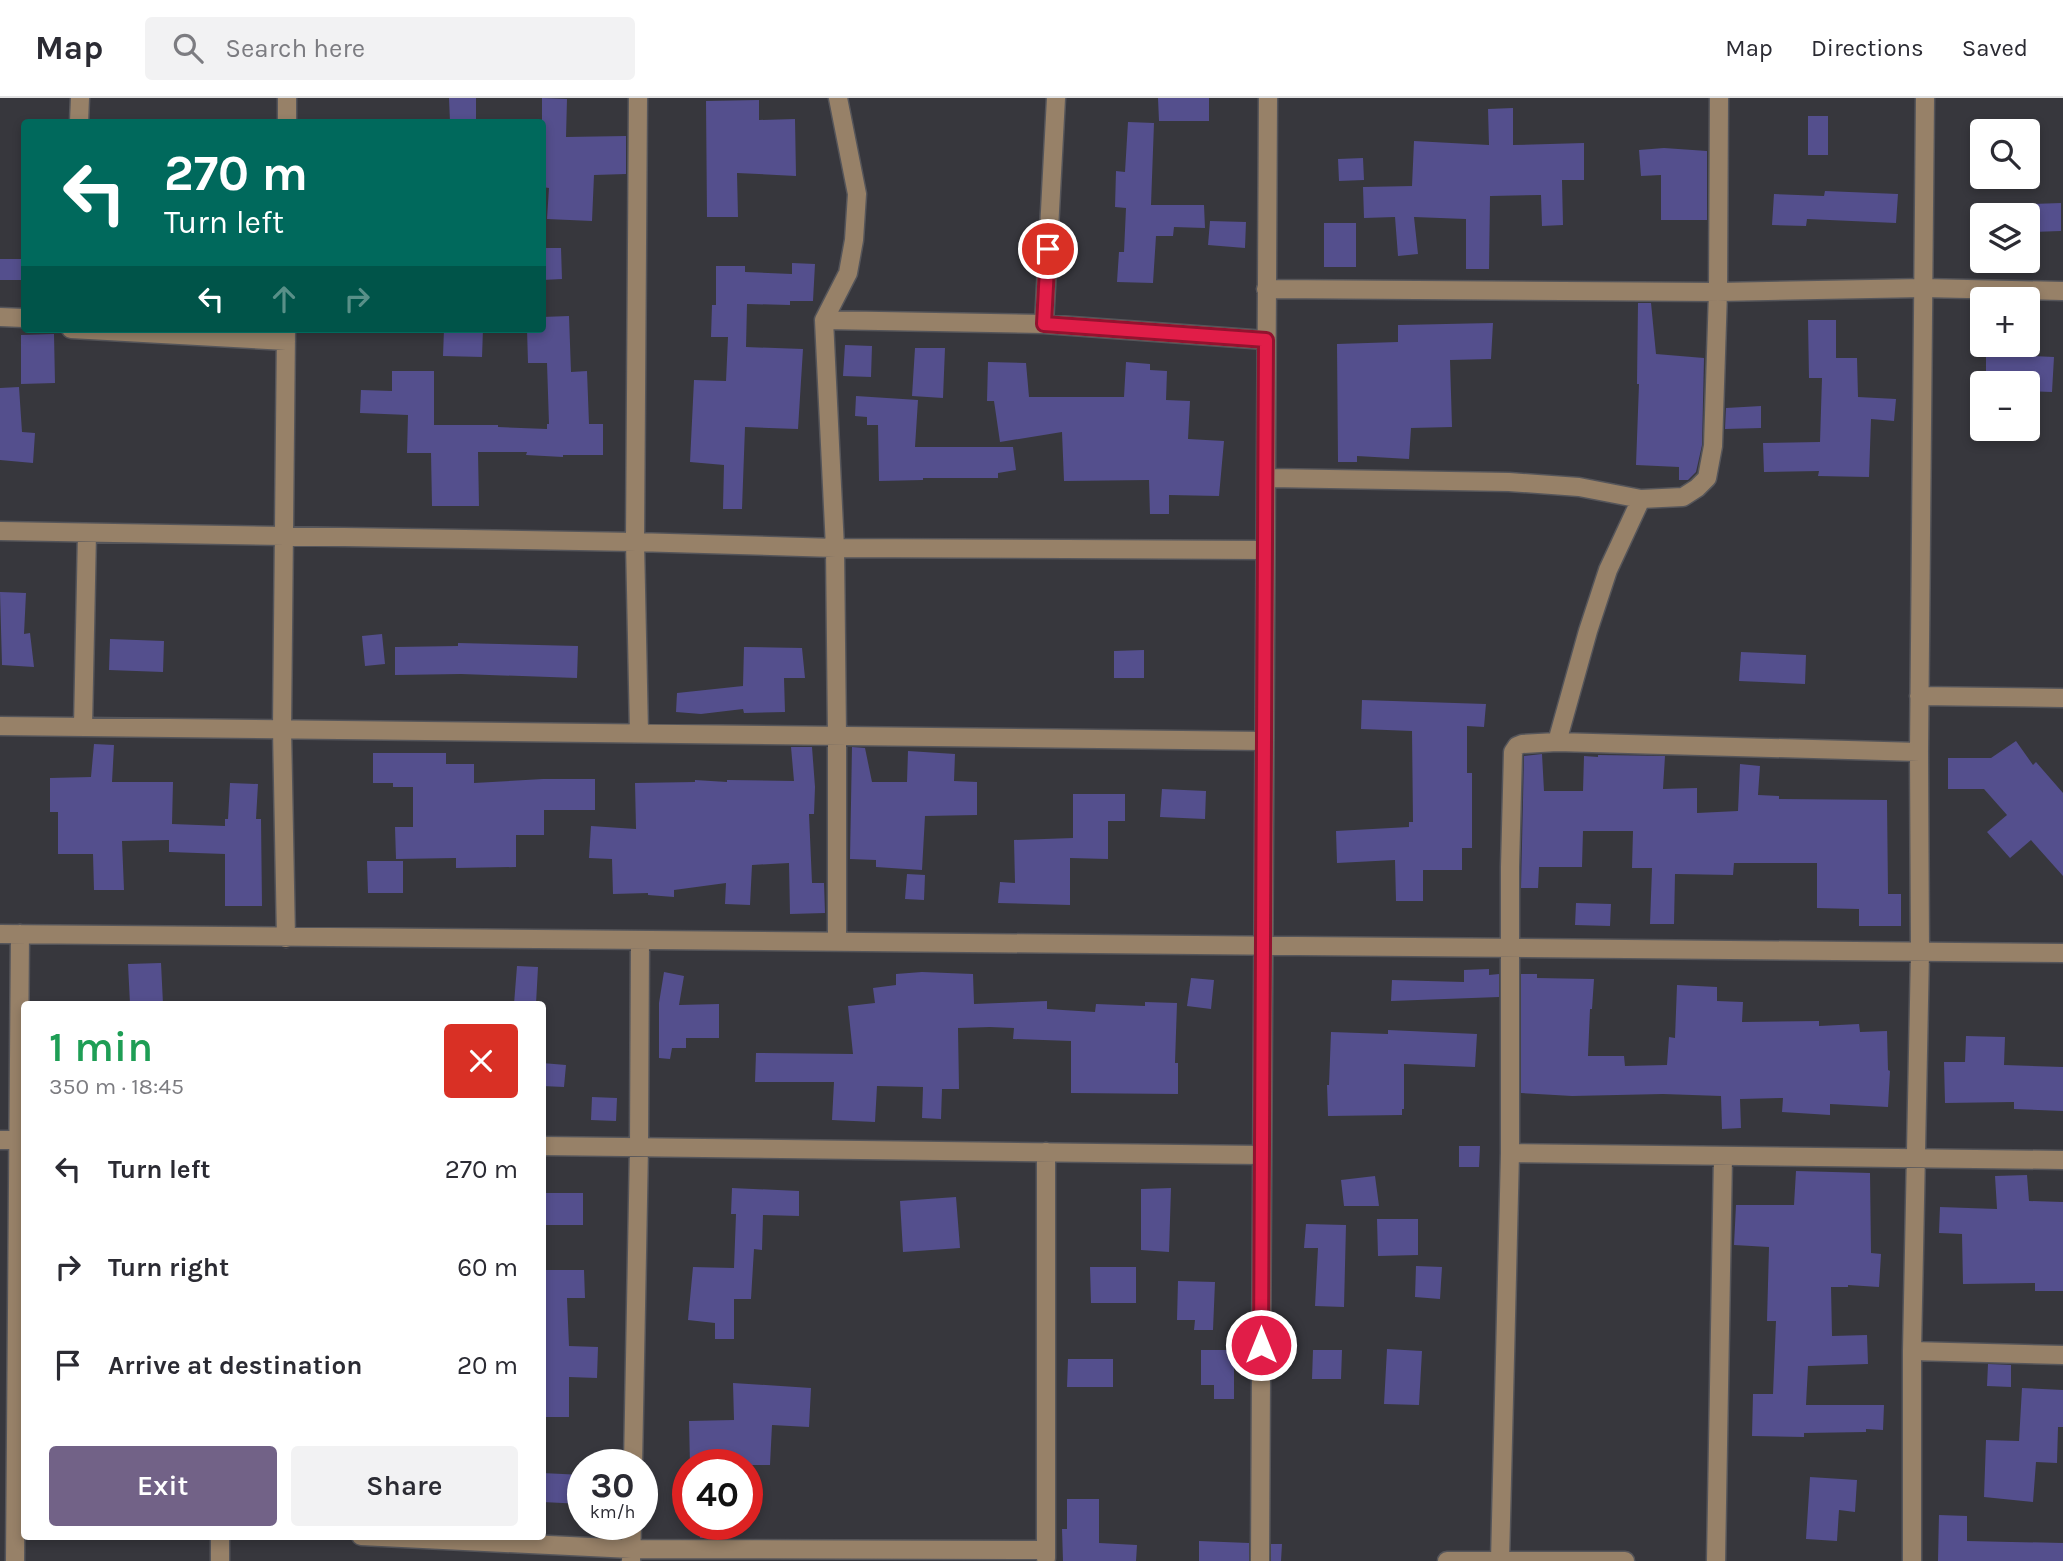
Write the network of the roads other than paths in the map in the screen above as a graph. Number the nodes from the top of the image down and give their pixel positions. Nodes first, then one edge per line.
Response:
1 (80, 98) edge
2 (287, 98) edge
3 (638, 98) edge
4 (838, 98) edge
5 (1056, 98) edge
6 (1268, 98) edge
7 (1719, 98) edge
8 (1925, 98) edge
9 (79, 119) edge
10 (287, 119) edge
11 (1923, 288) junction
12 (1266, 289) junction
13 (2063, 291) edge
14 (1718, 292) junction
15 (0, 317) edge
16 (21, 318) edge
17 (824, 320) junction
18 (1044, 324) junction
19 (215, 333) edge
20 (286, 335) edge
21 (1266, 340) junction
22 (1266, 478) junction
23 (1641, 499) junction
24 (0, 531) edge
25 (87, 533) junction
26 (284, 536) junction
27 (635, 542) junction
28 (835, 548) junction
29 (1265, 550) junction
30 (1919, 696) junction
31 (2063, 698) edge
32 (0, 726) edge
33 (83, 726) junction
34 (282, 729) junction
35 (639, 733) junction
36 (838, 736) junction
37 (1264, 741) junction
38 (1557, 742) junction
39 (1919, 752) junction
40 (0, 934) edge
41 (20, 934) junction
42 (285, 938) junction
43 (640, 940) junction
44 (837, 942) junction
45 (1263, 946) junction
46 (1510, 948) junction
47 (1920, 952) junction
48 (2063, 954) edge
49 (21, 1037) edge
50 (0, 1139) edge
51 (21, 1140) edge
52 (546, 1146) edge
53 (639, 1147) junction
54 (1046, 1152) junction
55 (1510, 1153) junction
56 (1262, 1155) junction
57 (1723, 1156) junction
58 (1915, 1158) junction
59 (2063, 1160) edge
60 (21, 1316) edge
61 (1912, 1350) junction
62 (2063, 1355) edge
63 (633, 1449) edge
64 (220, 1540) edge
65 (450, 1540) edge
66 (10, 1551) edge
67 (631, 1555) edge
68 (1046, 1555) edge
69 (220, 1561) edge
70 (1260, 1561) edge
71 (1447, 1561) edge
72 (1500, 1561) edge
73 (1625, 1561) edge
74 (1716, 1561) edge
75 (1912, 1561) edge

1 - 9 street
2 - 10 street
3 - 27 street
4 - 17 street
5 - 18 street
6 - 12 street
7 - 14 street
8 - 11 street
11 - 13 street
11 - 14 street
11 - 30 street
12 - 14 street
12 - 21 street
14 - 23 street
15 - 16 street
17 - 18 street
17 - 28 street
18 - 21 street
19 - 20 street
20 - 26 street
21 - 22 street
22 - 23 street
22 - 29 street
23 - 38 street
24 - 25 street
25 - 26 street
25 - 33 street
26 - 27 street
26 - 34 street
27 - 28 street
27 - 35 street
28 - 29 street
28 - 36 street
29 - 37 street
30 - 31 street
30 - 39 street
32 - 33 street
33 - 34 street
34 - 35 street
34 - 42 street
35 - 36 street
36 - 37 street
36 - 44 street
37 - 45 street
38 - 39 street
38 - 46 street
39 - 47 street
40 - 41 street
41 - 42 street
41 - 49 street
42 - 43 street
43 - 44 street
43 - 53 street
44 - 45 street
45 - 46 street
45 - 56 street
46 - 47 street
46 - 55 street
47 - 48 street
47 - 58 street
50 - 51 street
52 - 53 street
53 - 54 street
53 - 63 street
54 - 56 street
54 - 68 street
55 - 57 street
55 - 72 street
56 - 70 street
57 - 58 street
57 - 74 street
58 - 59 street
58 - 61 street
60 - 66 street
61 - 62 street
61 - 75 street
64 - 69 street
65 - 67 street
67 - 68 street
71 - 72 street
72 - 73 street

